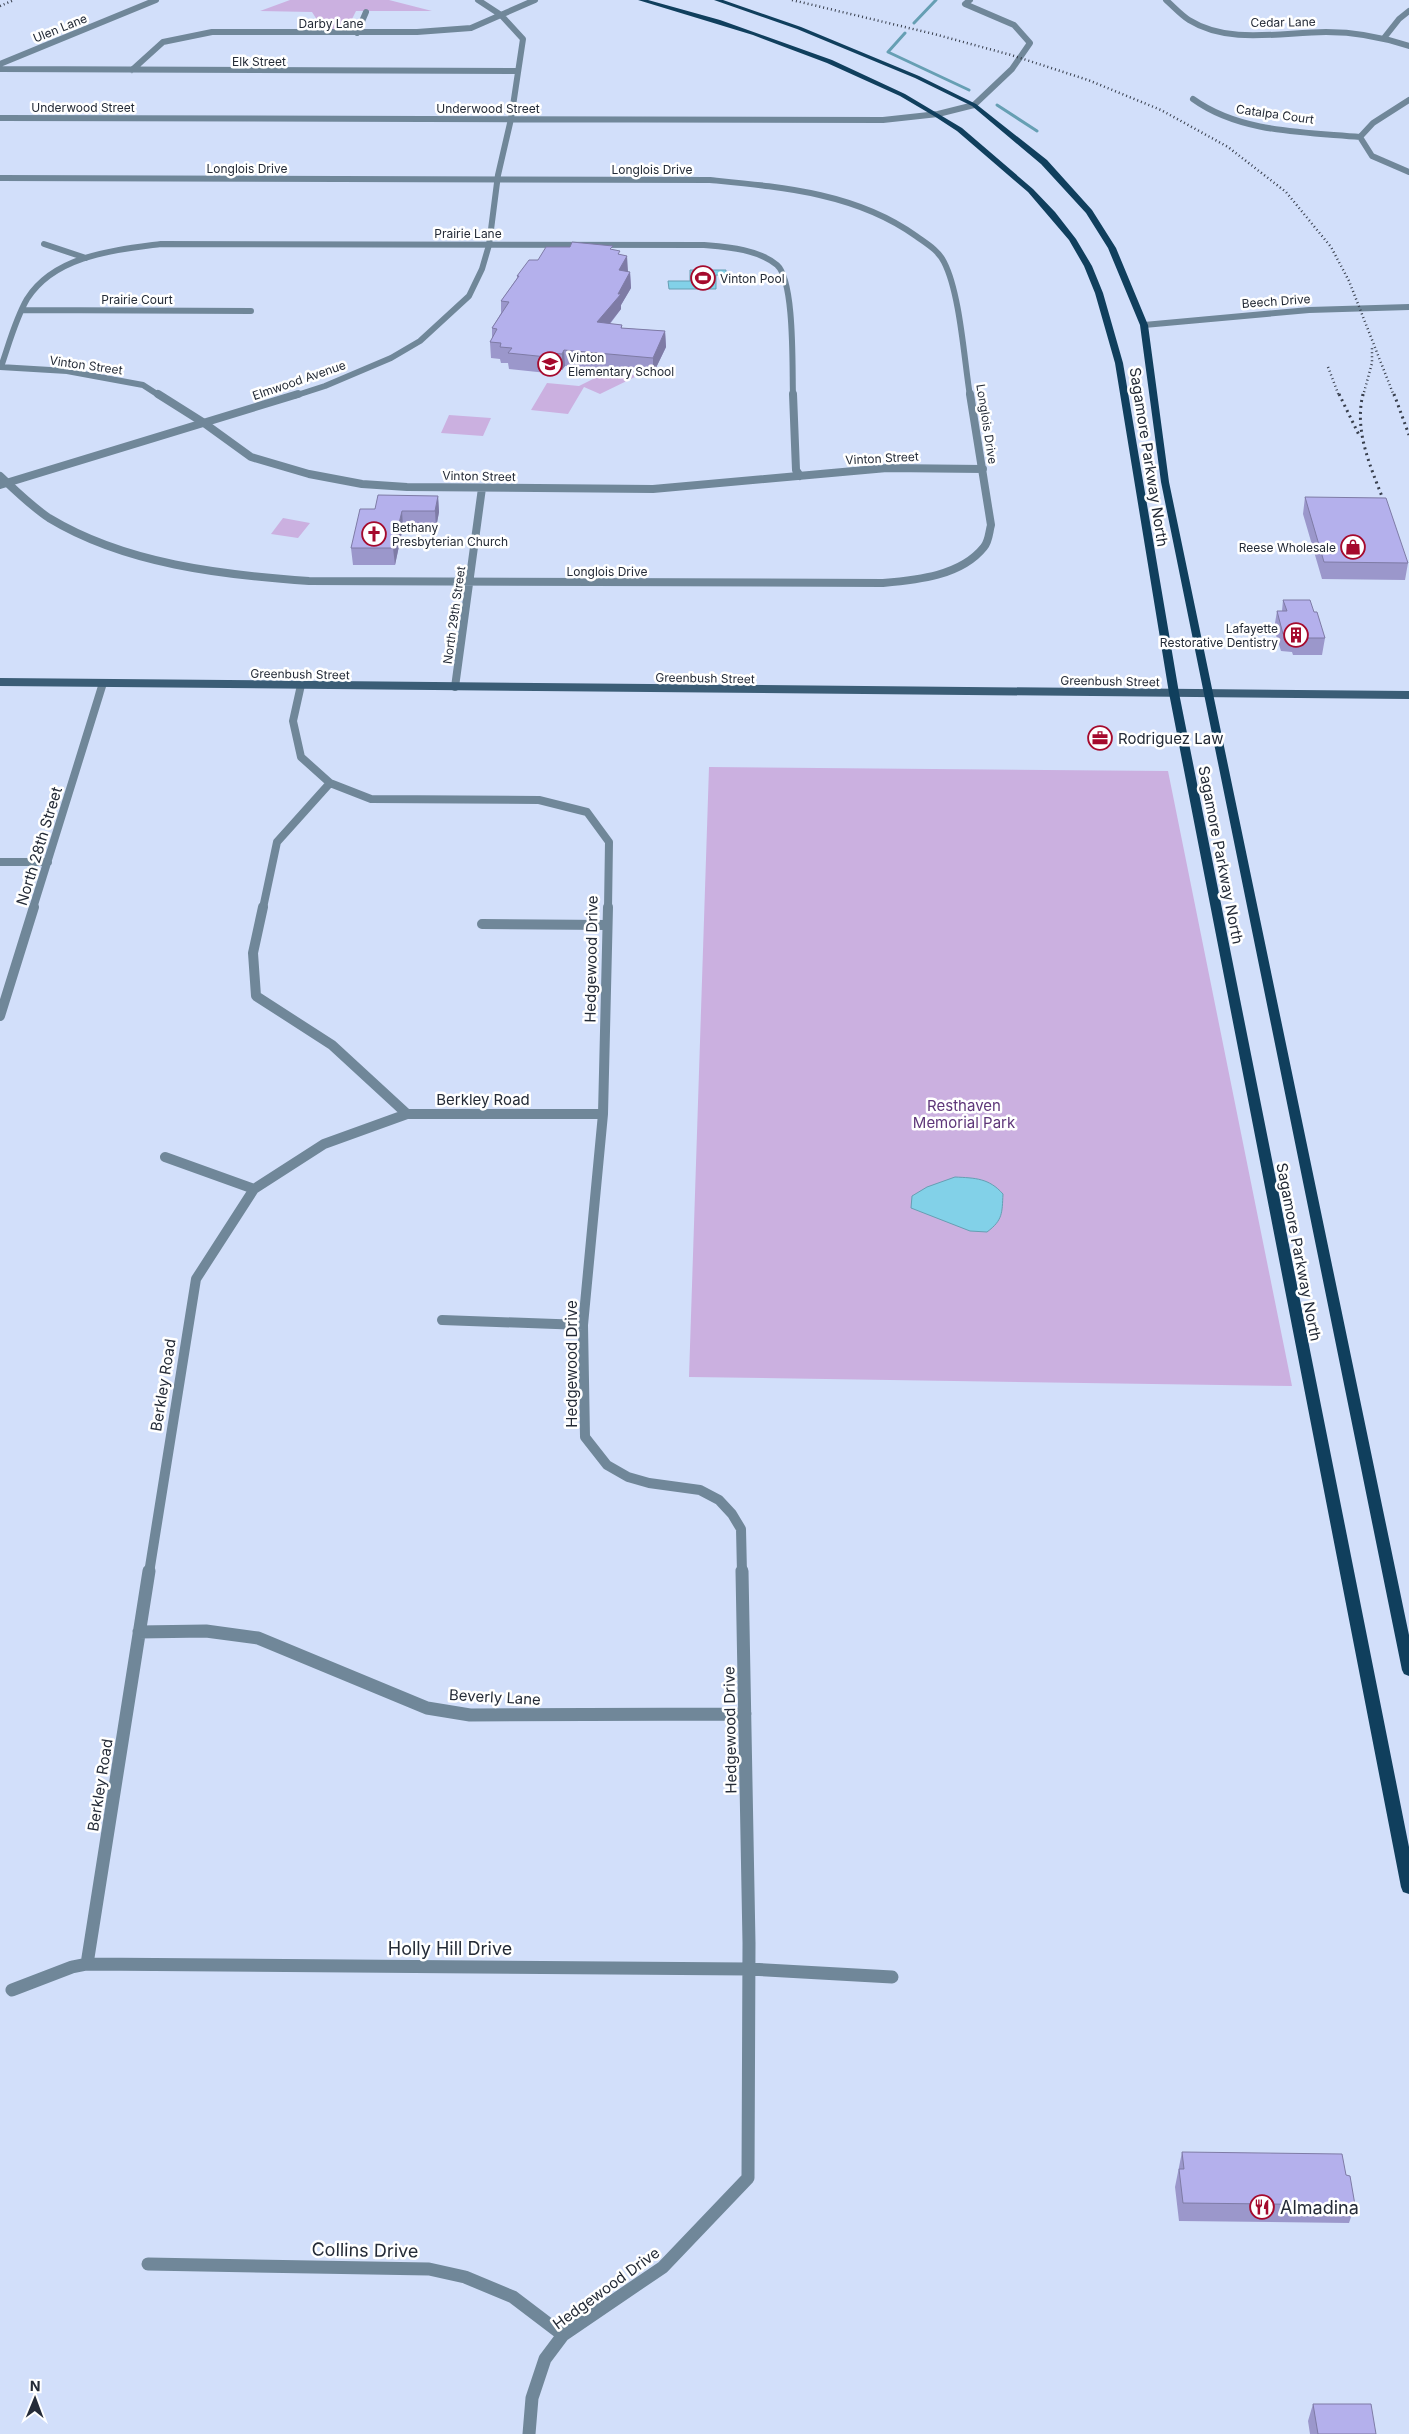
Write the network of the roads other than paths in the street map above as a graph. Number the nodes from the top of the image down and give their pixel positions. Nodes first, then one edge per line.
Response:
1 (156, 0) edge
2 (478, 0) edge
3 (535, 0) edge
4 (641, 0) edge
5 (717, 0) edge
6 (970, 0) edge
7 (1166, 0) edge
8 (366, 12) dead end
9 (1409, 12) edge
10 (501, 15) junction
11 (357, 33) junction
12 (1384, 38) junction
13 (1409, 46) edge
14 (0, 64) edge
15 (0, 69) edge
16 (132, 70) junction
17 (518, 71) junction
18 (1192, 99) dead end
19 (1409, 100) edge
20 (974, 105) junction
21 (938, 114) junction
22 (0, 118) edge
23 (511, 119) junction
24 (1360, 137) junction
25 (1409, 172) edge
26 (0, 178) edge
27 (498, 180) junction
28 (44, 244) dead end
29 (489, 244) junction
30 (86, 258) junction
31 (1409, 307) edge
32 (23, 310) junction
33 (251, 311) dead end
34 (1144, 326) junction
35 (1, 367) edge
36 (204, 423) junction
37 (983, 469) junction
38 (0, 476) edge
39 (800, 476) junction
40 (4, 484) edge
41 (482, 488) junction
42 (470, 582) junction
43 (0, 682) edge
44 (103, 683) junction
45 (301, 685) junction
46 (455, 687) junction
47 (1174, 693) junction
48 (1208, 694) junction
49 (1409, 695) edge
50 (330, 783) junction
51 (0, 862) edge
52 (48, 862) junction
53 (482, 924) dead end
54 (607, 925) junction
55 (0, 1016) edge
56 (407, 1114) junction
57 (602, 1114) junction
58 (165, 1157) dead end
59 (254, 1189) junction
60 (442, 1320) dead end
61 (583, 1325) junction
62 (139, 1632) junction
63 (1409, 1670) edge
64 (745, 1714) junction
65 (1409, 1888) edge
66 (87, 1964) junction
67 (749, 1969) junction
68 (892, 1976) dead end
69 (12, 1990) dead end
70 (148, 2264) dead end
71 (563, 2334) junction
72 (529, 2434) edge

1 - 14 street, Ulen Lane
2 - 10 street
3 - 10 street, Darby Lane
4 - 21 main road, Sagamore Parkway North
5 - 20 main road, Sagamore Parkway North
6 - 20 street
7 - 12 street, Cedar Lane
8 - 11 street
9 - 12 street
10 - 11 street, Darby Lane
10 - 17 street
11 - 16 street, Darby Lane
12 - 13 street, Cedar Lane
15 - 16 street, Elk Street
16 - 17 street, Elk Street
17 - 23 street
18 - 24 street, Catalpa Court
19 - 24 street
20 - 21 street, Underwood Street
20 - 34 main road, Sagamore Parkway North
21 - 23 street, Underwood Street
21 - 47 main road, Sagamore Parkway North
22 - 23 street, Underwood Street
23 - 27 street, Elmwood Avenue
24 - 25 street
26 - 27 street, Longlois Drive
27 - 29 street, Elmwood Avenue
27 - 37 street, Longlois Drive
28 - 30 street
29 - 30 street, Prairie Lane
29 - 36 street, Elmwood Avenue
29 - 39 street, Prairie Lane
30 - 32 street, Prairie Lane
31 - 34 street, Beech Drive
32 - 33 street, Prairie Court
32 - 35 street, Prairie Lane
34 - 48 main road, Sagamore Parkway North
35 - 36 street, Vinton Street
36 - 40 street, Elmwood Avenue
36 - 41 street, Vinton Street
37 - 39 street, Vinton Street
37 - 42 street, Longlois Drive
38 - 40 street, Longlois Drive
39 - 41 street, Vinton Street
40 - 42 street, Longlois Drive
41 - 42 street, North 29th Street
42 - 46 street, North 29th Street
43 - 44 main road, Greenbush Street
44 - 45 main road, Greenbush Street
44 - 52 street, North 28th Street
45 - 46 main road, Greenbush Street
45 - 50 street, Hedgewood Drive
46 - 47 main road, Greenbush Street
47 - 48 main road, Greenbush Street
47 - 65 main road, Sagamore Parkway North
48 - 49 main road, Greenbush Street
48 - 63 main road, Sagamore Parkway North
50 - 54 street, Hedgewood Drive
50 - 56 street
51 - 52 street
52 - 55 street, North 28th Street
53 - 54 street
54 - 57 street, Hedgewood Drive
56 - 57 street, Berkley Road
56 - 59 street, Berkley Road
57 - 61 street, Hedgewood Drive
58 - 59 street
59 - 62 street, Berkley Road
60 - 61 street
61 - 64 street, Hedgewood Drive
62 - 64 street, Beverly Lane
62 - 66 street, Berkley Road
64 - 67 street, Hedgewood Drive
66 - 67 street, Holly Hill Drive
66 - 69 street, Holly Hill Drive
67 - 68 street, Holly Hill Drive
67 - 71 street, Hedgewood Drive
70 - 71 street, Collins Drive
71 - 72 street, Hedgewood Drive

